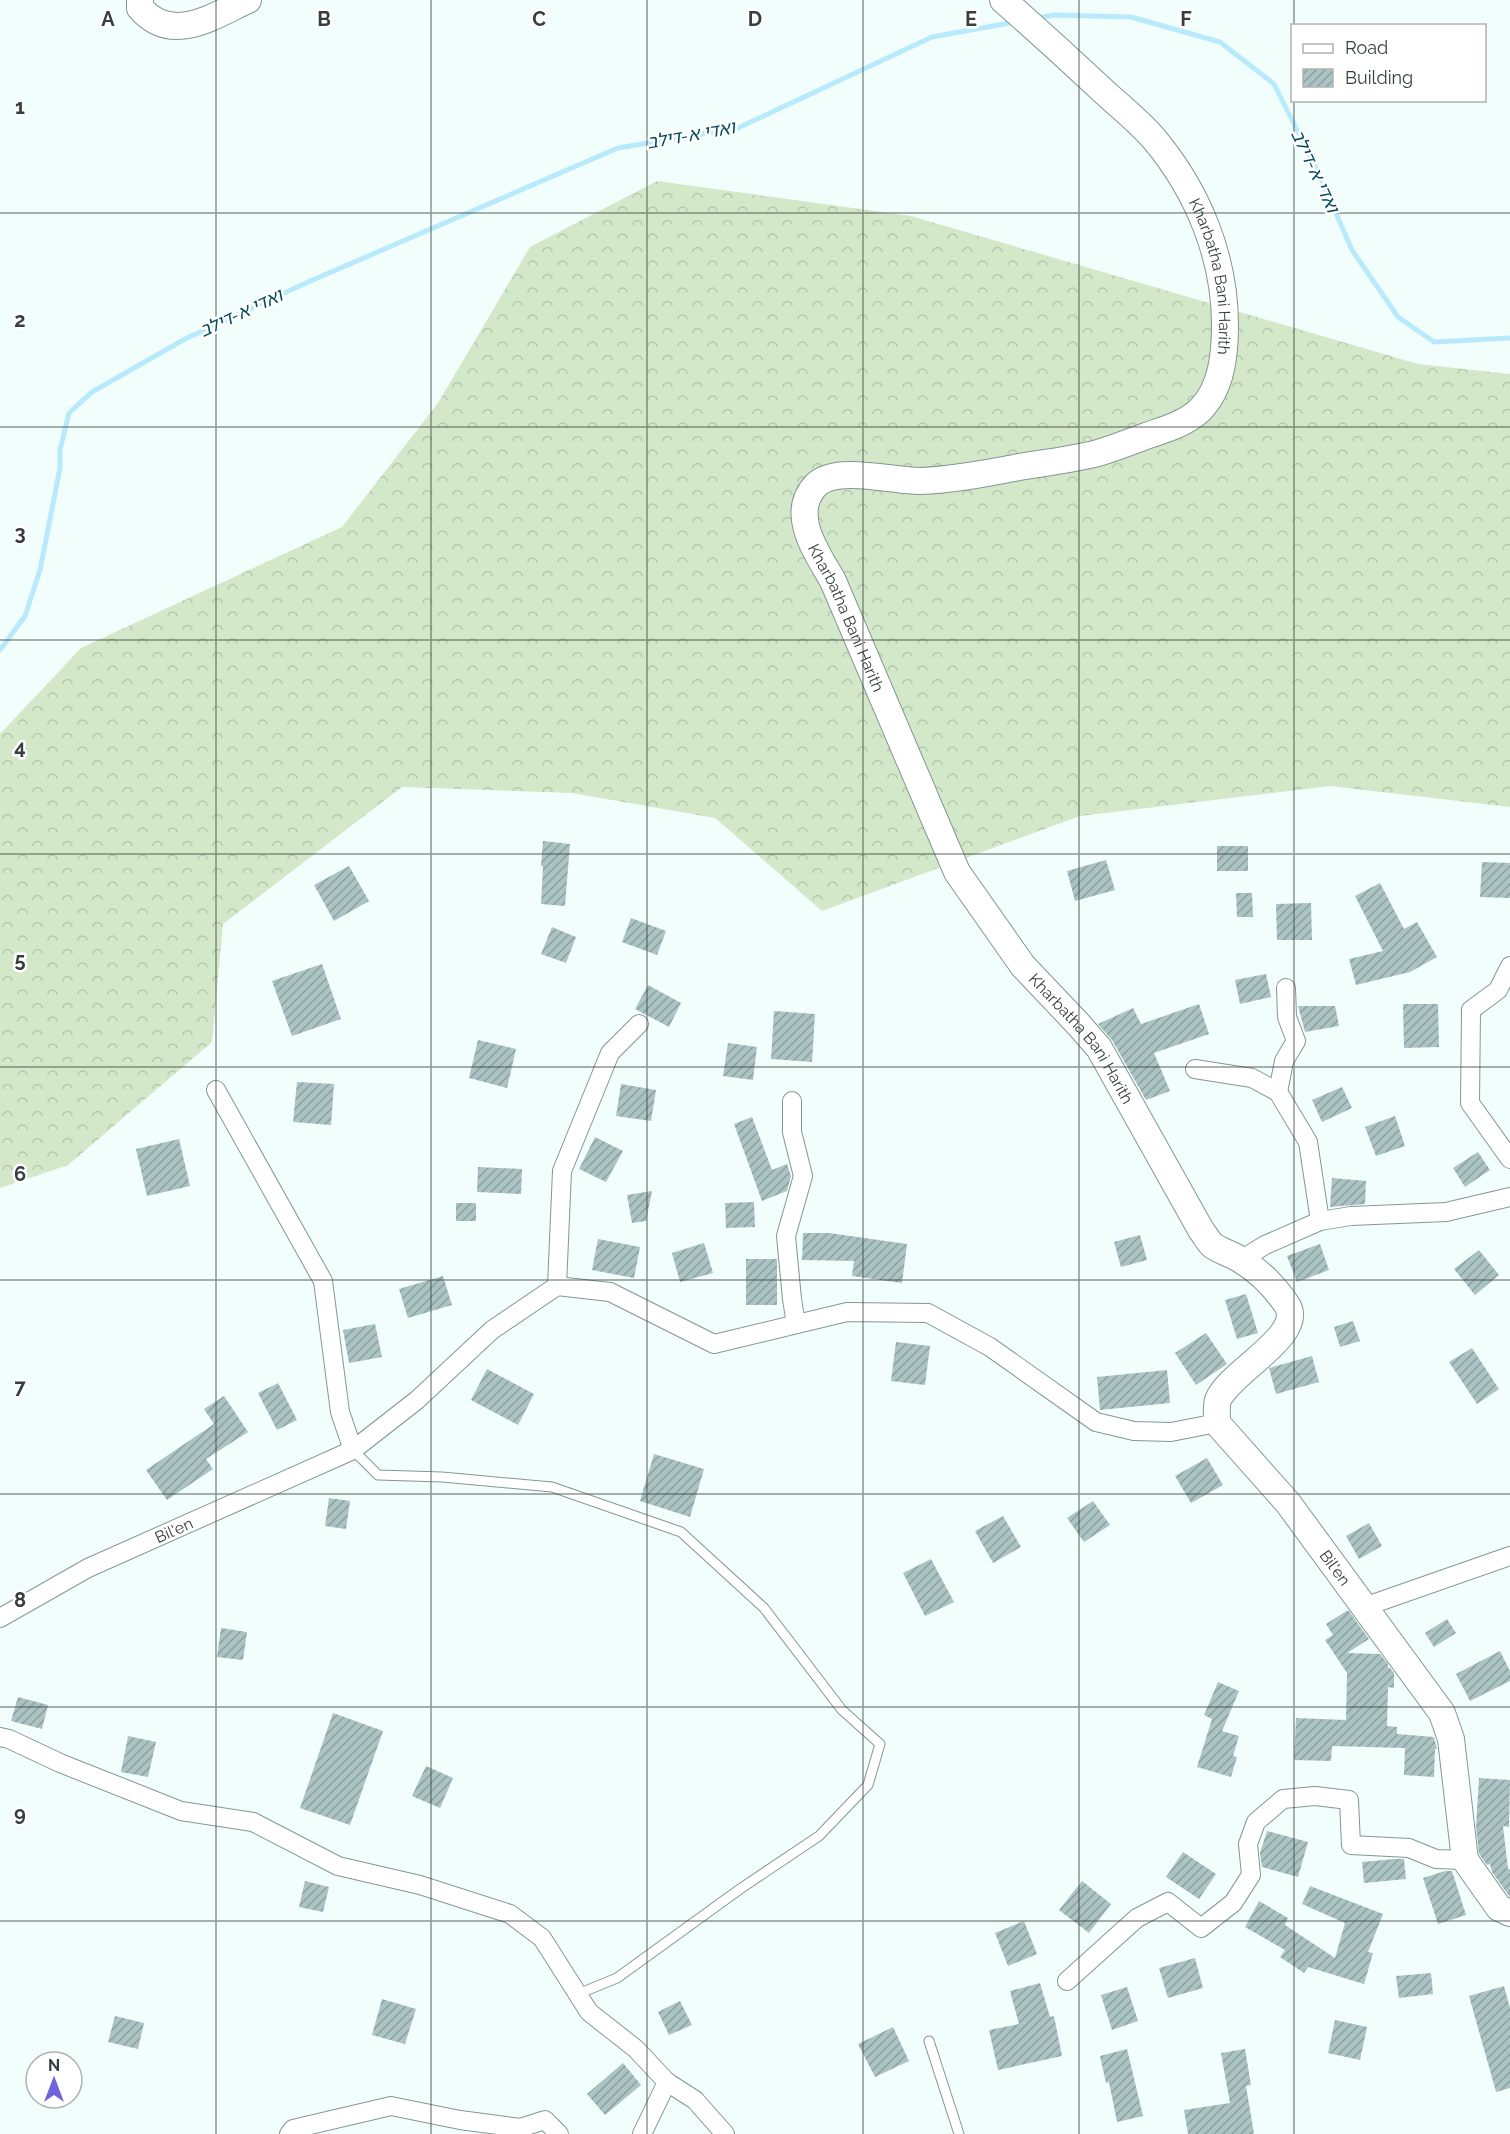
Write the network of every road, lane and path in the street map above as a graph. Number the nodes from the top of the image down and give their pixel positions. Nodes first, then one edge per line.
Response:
1 (140, 0) edge
2 (248, 0) edge
3 (1003, 0) edge
4 (1510, 966) edge
5 (1286, 988) dead end
6 (639, 1024) dead end
7 (1196, 1069) dead end
8 (216, 1090) dead end
9 (1278, 1092) junction
10 (792, 1101) dead end
11 (1510, 1159) edge
12 (1510, 1197) edge
13 (1320, 1221) junction
14 (1241, 1260) junction
15 (557, 1286) junction
16 (796, 1324) junction
17 (1217, 1422) junction
18 (353, 1450) junction
19 (1510, 1556) edge
20 (1364, 1607) junction
21 (0, 1618) edge
22 (0, 1737) edge
23 (1465, 1860) junction
24 (1510, 1914) edge
25 (1067, 1981) dead end
26 (578, 1994) junction
27 (929, 2041) dead end
28 (667, 2082) junction
29 (289, 2134) edge
30 (559, 2134) edge
31 (642, 2134) edge
32 (726, 2134) edge
33 (959, 2134) edge

1 - 2 street
3 - 14 street, Kharbatha Bani Harith
4 - 11 street
5 - 9 street
6 - 15 street
7 - 9 street
8 - 18 street
9 - 13 street
10 - 16 street
12 - 13 street
13 - 14 street
14 - 17 street
15 - 16 street
15 - 18 street, Bil'en
16 - 17 street
17 - 20 street, Bil'en
18 - 21 street, Bil'en
18 - 26 lane
19 - 20 street
20 - 23 street, Bil'en
22 - 26 street
23 - 24 street, Bil'en
23 - 25 street
26 - 28 street
27 - 33 lane
28 - 31 street
28 - 32 street
29 - 30 street

